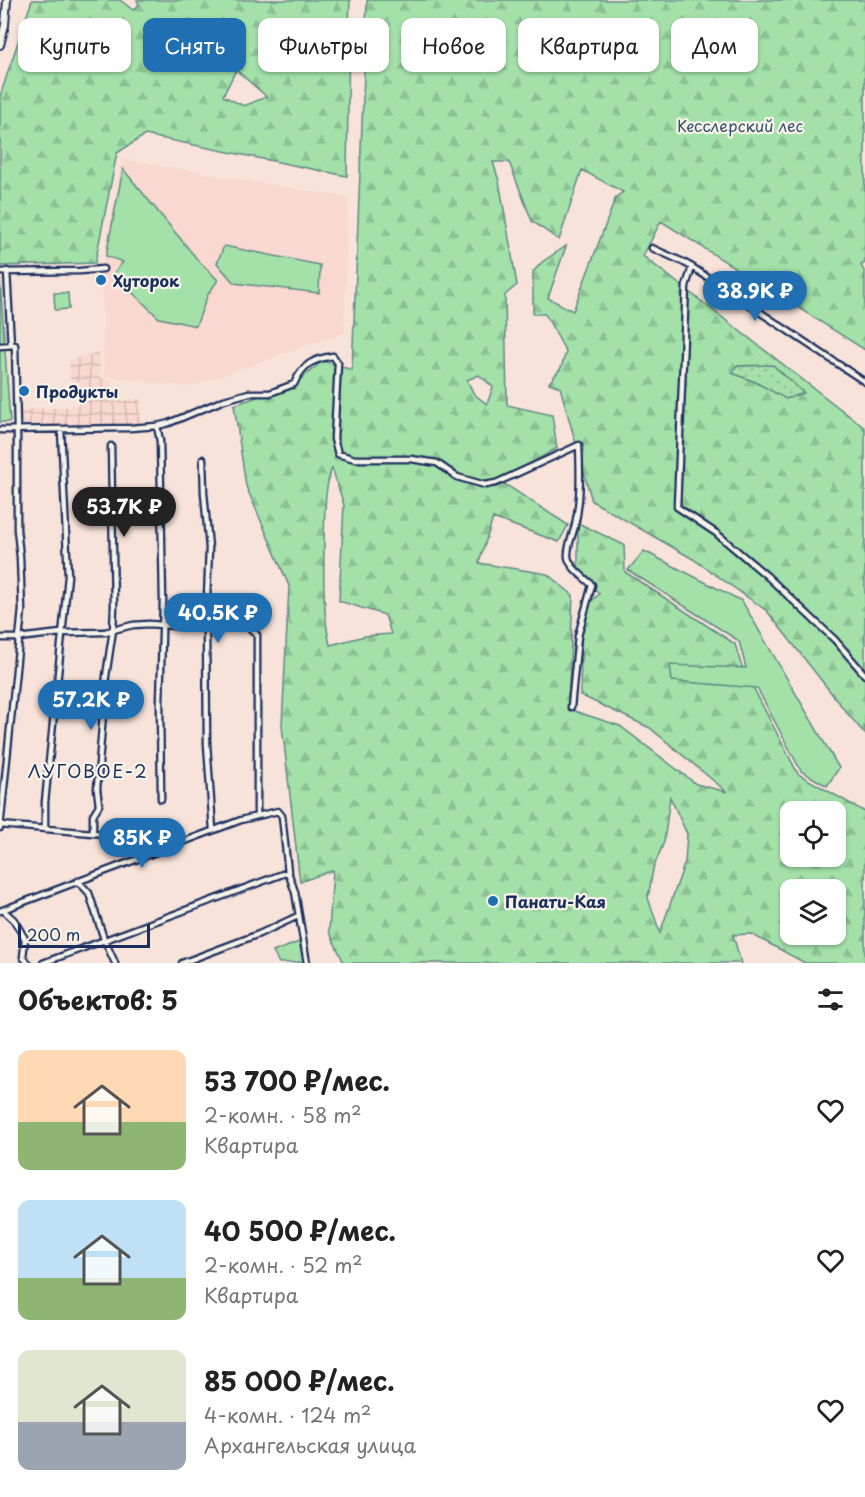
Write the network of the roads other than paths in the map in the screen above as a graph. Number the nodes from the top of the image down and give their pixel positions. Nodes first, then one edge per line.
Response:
1 (7, 0) edge
2 (3, 12) edge
3 (0, 45) edge
4 (652, 248) dead end
5 (692, 267) junction
6 (103, 269) dead end
7 (7, 271) junction
8 (0, 272) edge
9 (13, 345) junction
10 (0, 346) edge
11 (865, 382) edge
12 (157, 426) junction
13 (17, 429) junction
14 (61, 429) junction
15 (0, 430) edge
16 (111, 446) dead end
17 (203, 459) dead end
18 (254, 620) dead end
19 (243, 621) junction
20 (206, 623) junction
21 (162, 625) junction
22 (113, 630) junction
23 (61, 633) junction
24 (0, 638) edge
25 (18, 638) junction
26 (865, 675) edge
27 (571, 707) dead end
28 (161, 799) dead end
29 (257, 816) junction
30 (0, 826) edge
31 (45, 830) junction
32 (213, 830) junction
33 (93, 833) junction
34 (104, 834) dead end
35 (288, 872) junction
36 (78, 881) junction
37 (2, 910) edge
38 (298, 916) junction
39 (104, 939) junction
40 (23, 957) junction
41 (21, 963) edge
42 (28, 963) edge
43 (43, 963) edge
44 (115, 963) edge
45 (182, 963) edge
46 (307, 963) edge

1 - 2 main road
2 - 3 main road
4 - 5 street
5 - 11 street
5 - 26 street
6 - 7 street
7 - 8 street
7 - 9 street
9 - 10 street
9 - 13 street
12 - 14 street
12 - 21 street
12 - 27 street
13 - 14 street
13 - 15 street
13 - 25 street
14 - 23 street
16 - 22 street
17 - 20 street
18 - 19 street
19 - 20 street
19 - 29 street
20 - 21 street
20 - 32 street
21 - 22 street
21 - 28 street
22 - 23 street
22 - 33 street
23 - 25 street
23 - 31 street
24 - 25 street
25 - 30 street
29 - 32 street
29 - 35 street
30 - 31 street
31 - 33 street
32 - 36 street
33 - 34 street
35 - 38 street
35 - 39 street
36 - 37 street
36 - 39 street
37 - 40 street
38 - 45 street
38 - 46 street
39 - 43 street
39 - 44 street
40 - 41 street
40 - 42 street

